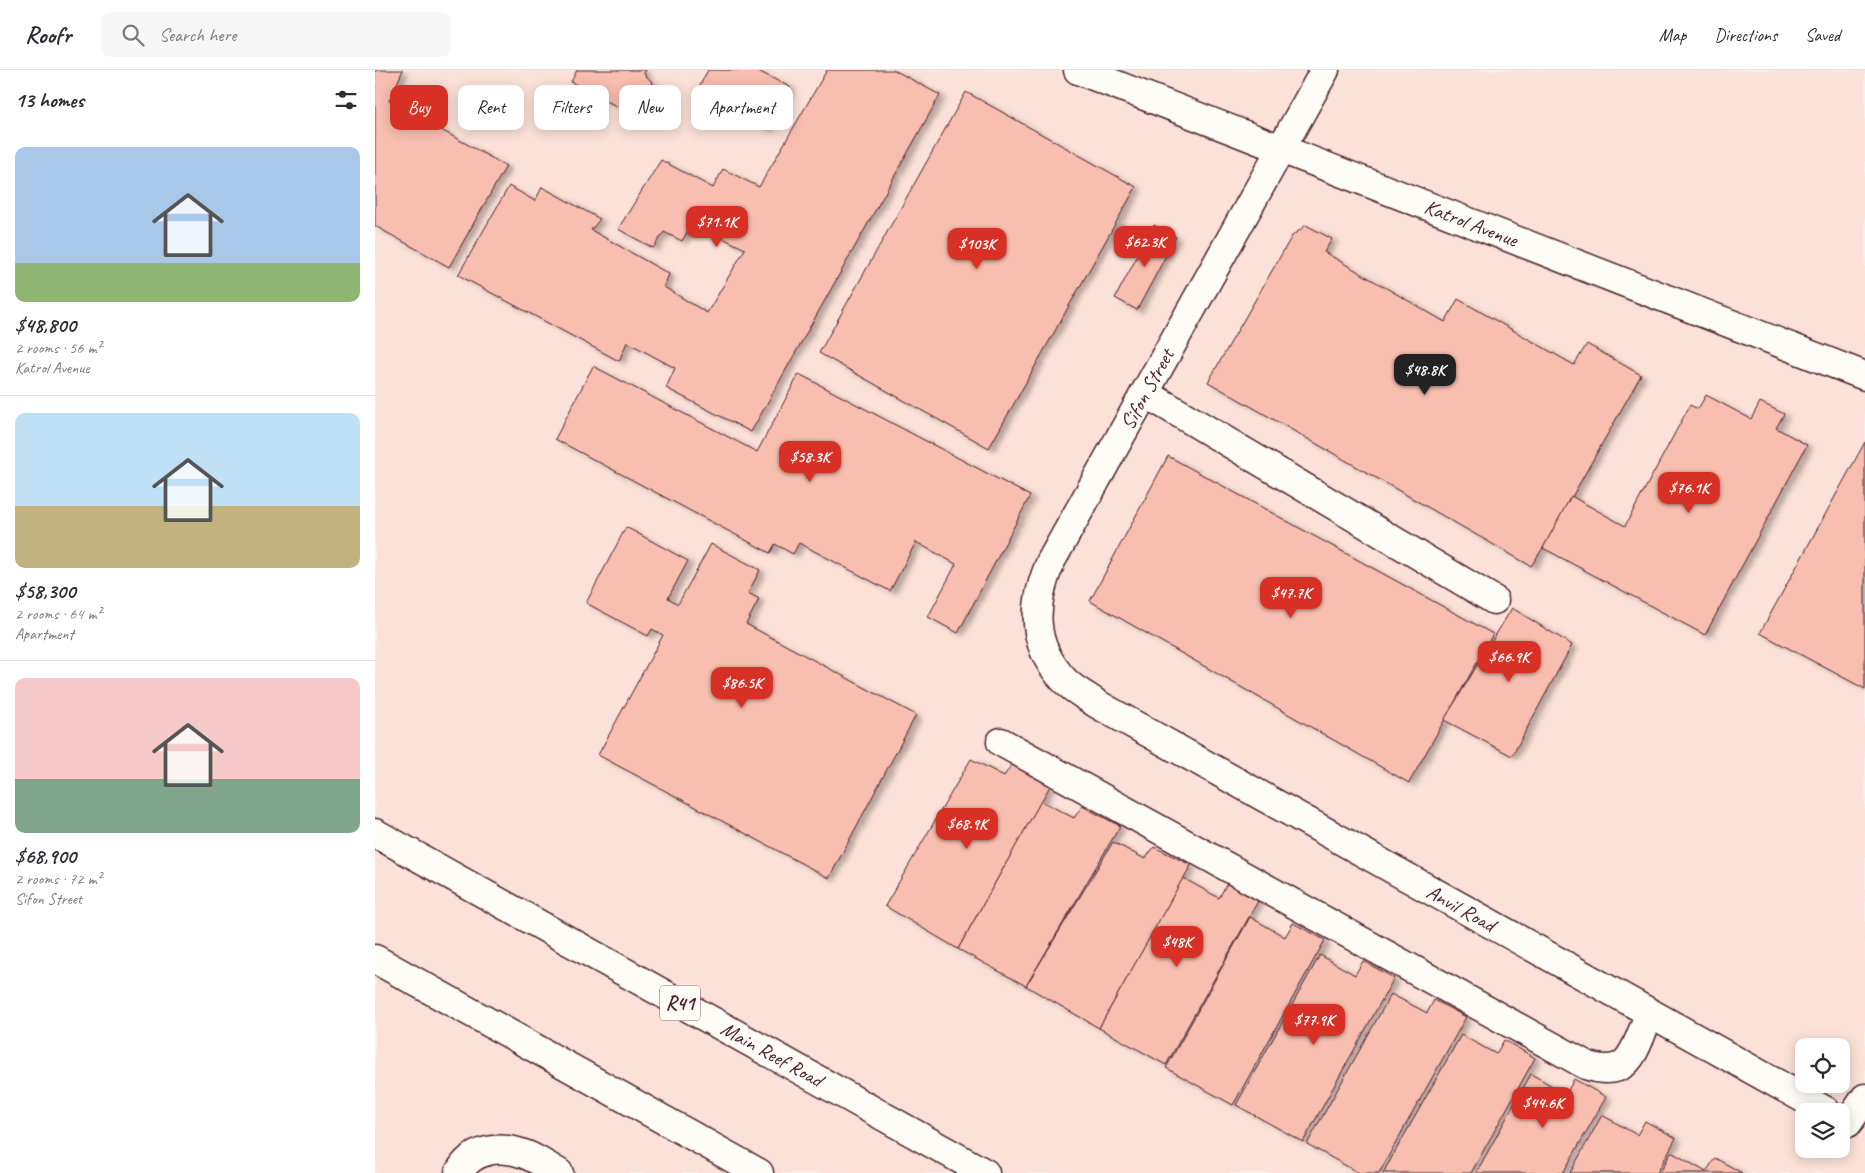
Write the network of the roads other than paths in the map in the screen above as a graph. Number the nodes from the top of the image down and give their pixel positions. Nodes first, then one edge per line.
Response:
1 (1078, 70) edge
2 (1325, 70) edge
3 (1281, 149) junction
4 (1865, 376) edge
5 (1145, 393) junction
6 (1494, 600) dead end
7 (1097, 704) joint
8 (1001, 742) dead end
9 (375, 833) edge
10 (375, 960) edge
11 (1650, 1013) junction
12 (1865, 1098) edge
13 (1811, 1103) edge
14 (1850, 1116) edge
15 (459, 1173) edge
16 (559, 1173) edge
17 (759, 1173) edge
18 (985, 1173) edge

1 - 3 street, Katrol Avenue
2 - 3 street, Sifon Street
3 - 4 street, Katrol Avenue
3 - 5 street, Sifon Street
5 - 6 street
5 - 7 street, Sifon Street
7 - 11 street, Anvil Road
8 - 11 street
9 - 18 street, Main Reef Road / R41
10 - 17 street
11 - 13 street, Anvil Road
12 - 14 street
15 - 16 street

